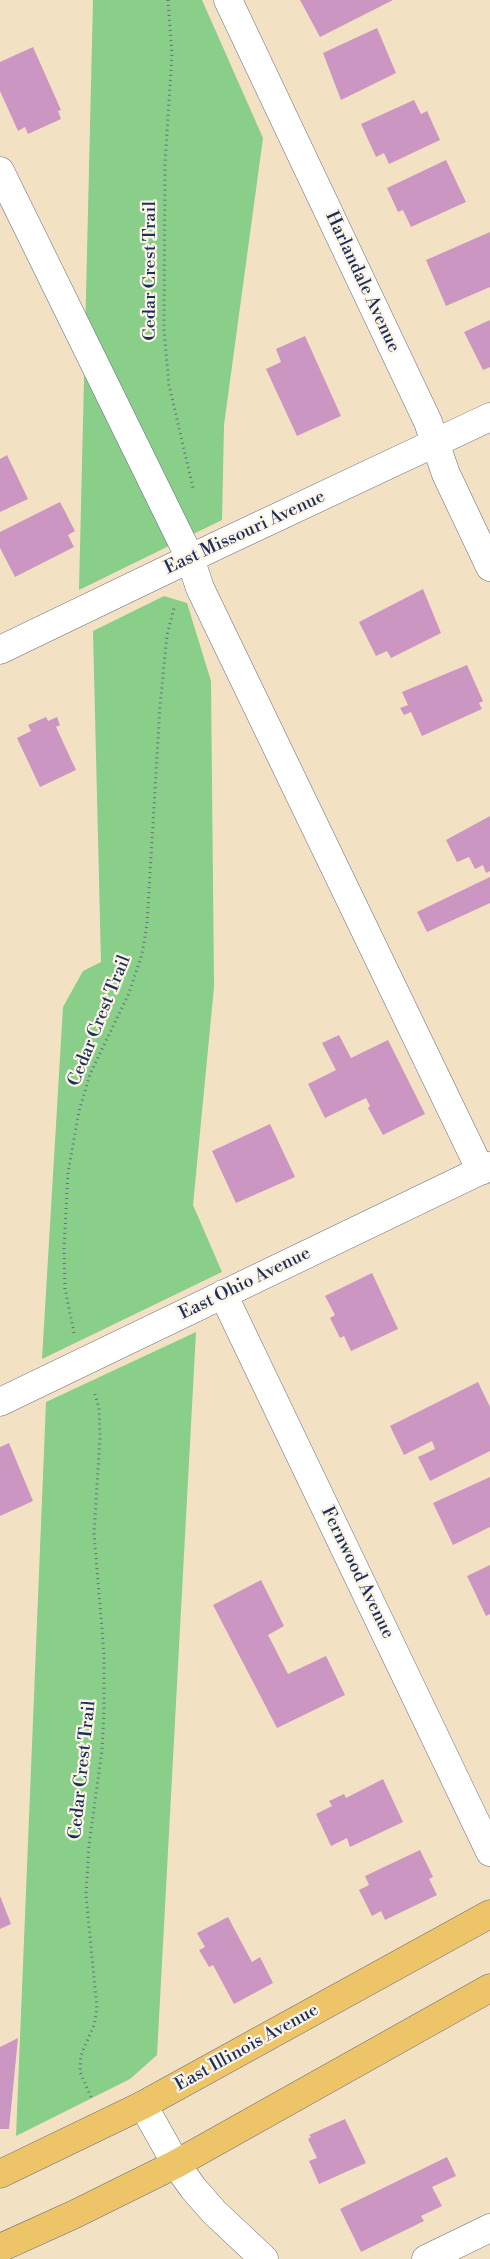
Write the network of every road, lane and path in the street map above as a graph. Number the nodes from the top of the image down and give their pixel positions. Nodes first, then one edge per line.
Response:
1 (168, 0) edge
2 (228, 0) edge
3 (0, 171) edge
4 (490, 417) edge
5 (436, 443) junction
6 (196, 497) dead end
7 (190, 558) junction
8 (490, 567) edge
9 (177, 598) dead end
10 (0, 650) edge
11 (486, 1168) edge
12 (223, 1294) junction
13 (77, 1340) dead end
14 (92, 1385) dead end
15 (0, 1402) edge
16 (490, 1852) edge
17 (490, 1914) edge
18 (490, 1988) edge
19 (93, 2101) dead end
20 (143, 2106) junction
21 (176, 2164) junction
22 (0, 2174) edge
23 (490, 2228) edge
24 (0, 2248) edge
25 (264, 2259) edge
26 (426, 2259) edge

1 - 6 path, Cedar Crest Trail
2 - 5 street, Harlandale Avenue
3 - 7 street
4 - 5 street, East Missouri Avenue
5 - 7 street, East Missouri Avenue
5 - 8 street, Harlandale Avenue
7 - 10 street, East Missouri Avenue
7 - 11 street
9 - 13 path, Cedar Crest Trail
11 - 12 street, East Ohio Avenue
12 - 15 street, East Ohio Avenue
12 - 16 street, Fernwood Avenue
14 - 19 path, Cedar Crest Trail
17 - 20 main road, East Illinois Avenue
18 - 21 main road
20 - 21 street
20 - 22 main road, East Illinois Avenue
21 - 24 main road
21 - 25 street
23 - 26 street

